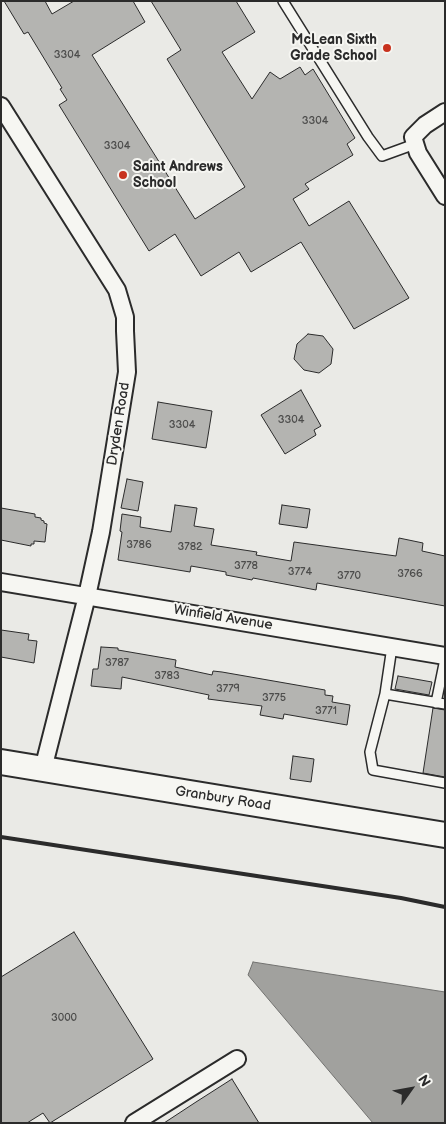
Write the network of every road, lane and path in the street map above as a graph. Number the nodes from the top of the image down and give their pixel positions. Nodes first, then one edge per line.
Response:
1 (283, 1) edge
2 (1, 106) edge
3 (445, 112) edge
4 (414, 140) junction
5 (445, 196) edge
6 (1, 582) edge
7 (88, 596) junction
8 (392, 647) junction
9 (445, 658) edge
10 (385, 694) junction
11 (440, 703) edge
12 (1, 762) edge
13 (42, 769) junction
14 (445, 783) edge
15 (445, 835) edge
16 (237, 1059) dead end
17 (134, 1123) edge

1 - 4 lane
2 - 7 street, Dryden Road
3 - 4 street
4 - 5 street
6 - 7 street, Winfield Avenue
7 - 8 street, Winfield Avenue
7 - 13 street, Dryden Road
8 - 9 street, Winfield Avenue
8 - 10 lane
9 - 11 lane
10 - 11 lane
10 - 14 lane
12 - 13 street, Granbury Road
13 - 15 street, Granbury Road
16 - 17 street

